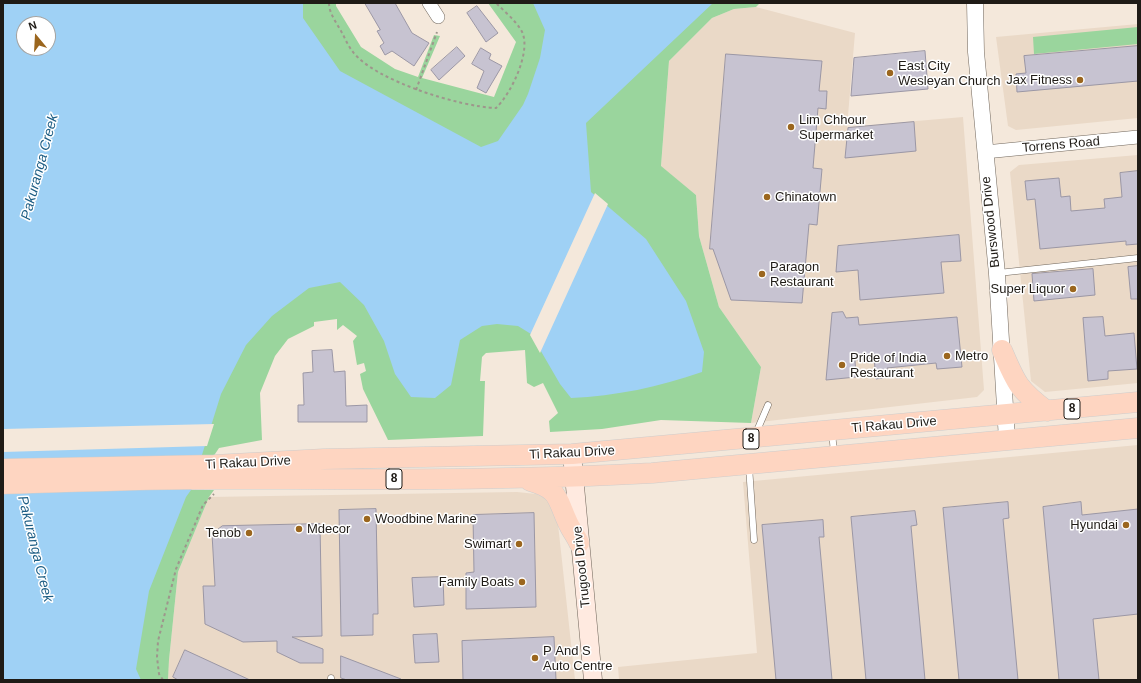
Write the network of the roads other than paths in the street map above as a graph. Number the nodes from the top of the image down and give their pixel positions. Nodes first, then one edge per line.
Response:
1 (429, 3) edge
2 (975, 3) edge
3 (438, 17) dead end
4 (1138, 137) edge
5 (985, 152) junction
6 (1138, 258) edge
7 (997, 274) junction
8 (1002, 350) junction
9 (1138, 402) edge
10 (768, 405) dead end
11 (1047, 411) junction
12 (1005, 415) junction
13 (1138, 428) edge
14 (832, 431) junction
15 (754, 438) junction
16 (1007, 440) junction
17 (572, 454) junction
18 (834, 456) junction
19 (748, 464) junction
20 (3, 469) edge
21 (574, 477) junction
22 (520, 478) junction
23 (215, 479) junction
24 (3, 484) edge
25 (754, 540) dead end
26 (580, 543) junction
27 (593, 680) edge

1 - 3 street
2 - 5 street, Burswood Drive
4 - 5 street, Torrens Road
5 - 7 street, Burswood Drive
6 - 7 lane
7 - 8 street, Burswood Drive
8 - 11 main road
8 - 12 street, Burswood Drive
9 - 11 main road, Ti Rakau Drive / 8
10 - 15 lane
11 - 12 main road, Ti Rakau Drive / 8
12 - 14 main road, Ti Rakau Drive / 8
12 - 16 street, Burswood Drive
13 - 16 main road, Ti Rakau Drive / 8
14 - 15 main road, Ti Rakau Drive / 8
14 - 18 lane
15 - 17 main road, Ti Rakau Drive / 8
16 - 18 main road, Ti Rakau Drive / 8
17 - 21 main road, Trugood Drive
17 - 23 main road, Ti Rakau Drive / 8
18 - 19 main road, Ti Rakau Drive / 8
19 - 21 main road, Ti Rakau Drive / 8
19 - 25 lane
20 - 23 main road, Ti Rakau Drive / 8
21 - 22 main road, Ti Rakau Drive / 8
21 - 26 main road, Trugood Drive
22 - 23 main road, Ti Rakau Drive / 8
22 - 26 main road
23 - 24 main road, Ti Rakau Drive / 8
26 - 27 main road, Trugood Drive

